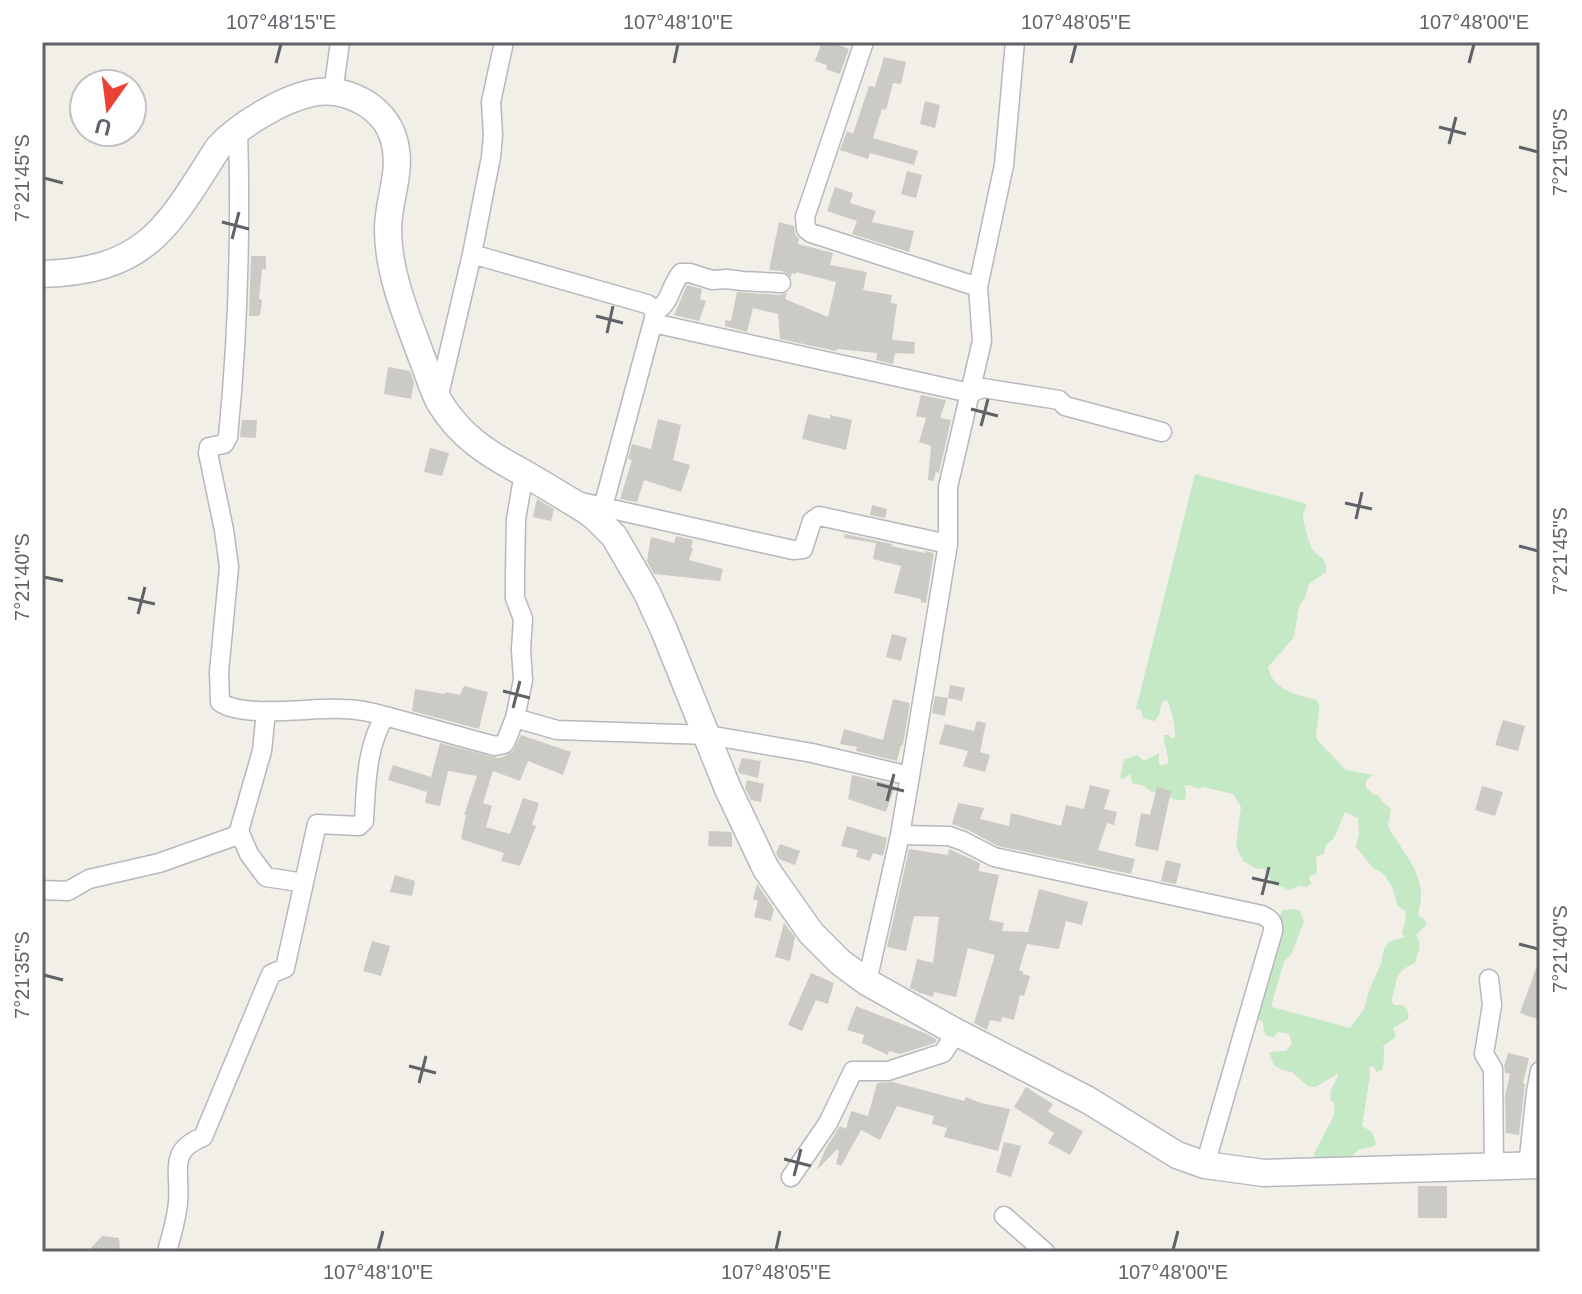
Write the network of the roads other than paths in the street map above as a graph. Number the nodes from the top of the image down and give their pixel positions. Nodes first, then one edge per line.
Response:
1 (340, 42) edge
2 (504, 42) edge
3 (864, 42) edge
4 (1015, 42) edge
5 (333, 93) junction
6 (238, 129) junction
7 (472, 254) junction
8 (42, 274) edge
9 (781, 283) dead end
10 (978, 287) junction
11 (654, 318) junction
12 (970, 393) junction
13 (438, 399) junction
14 (1162, 432) dead end
15 (524, 473) junction
16 (568, 499) junction
17 (603, 507) junction
18 (948, 544) junction
19 (266, 711) junction
20 (385, 716) junction
21 (515, 718) junction
22 (708, 735) junction
23 (910, 776) junction
24 (239, 831) junction
25 (900, 835) junction
26 (304, 883) junction
27 (42, 890) edge
28 (1489, 979) dead end
29 (867, 982) junction
30 (956, 1033) junction
31 (1540, 1071) edge
32 (1205, 1165) junction
33 (1494, 1166) junction
34 (1534, 1166) edge
35 (791, 1177) dead end
36 (1004, 1216) dead end
37 (167, 1252) edge
38 (1045, 1252) edge

1 - 5 street
2 - 7 street
3 - 10 street
4 - 10 street
5 - 6 street
5 - 13 street
6 - 8 street
6 - 19 street
7 - 11 street
7 - 13 street
9 - 11 street
10 - 12 street
11 - 12 street
11 - 17 street
12 - 14 street
12 - 18 street
13 - 15 street
15 - 16 street
15 - 21 street
16 - 17 street
16 - 22 street
17 - 18 street
18 - 23 street
19 - 20 street
19 - 24 street
20 - 21 street
20 - 26 street
21 - 22 street
22 - 23 street
22 - 29 street
23 - 25 street
24 - 26 street
24 - 27 street
25 - 29 street
25 - 32 street
26 - 37 street
28 - 33 street
29 - 30 street
30 - 32 street
30 - 35 street
31 - 34 street
32 - 33 street
33 - 34 street
36 - 38 street

